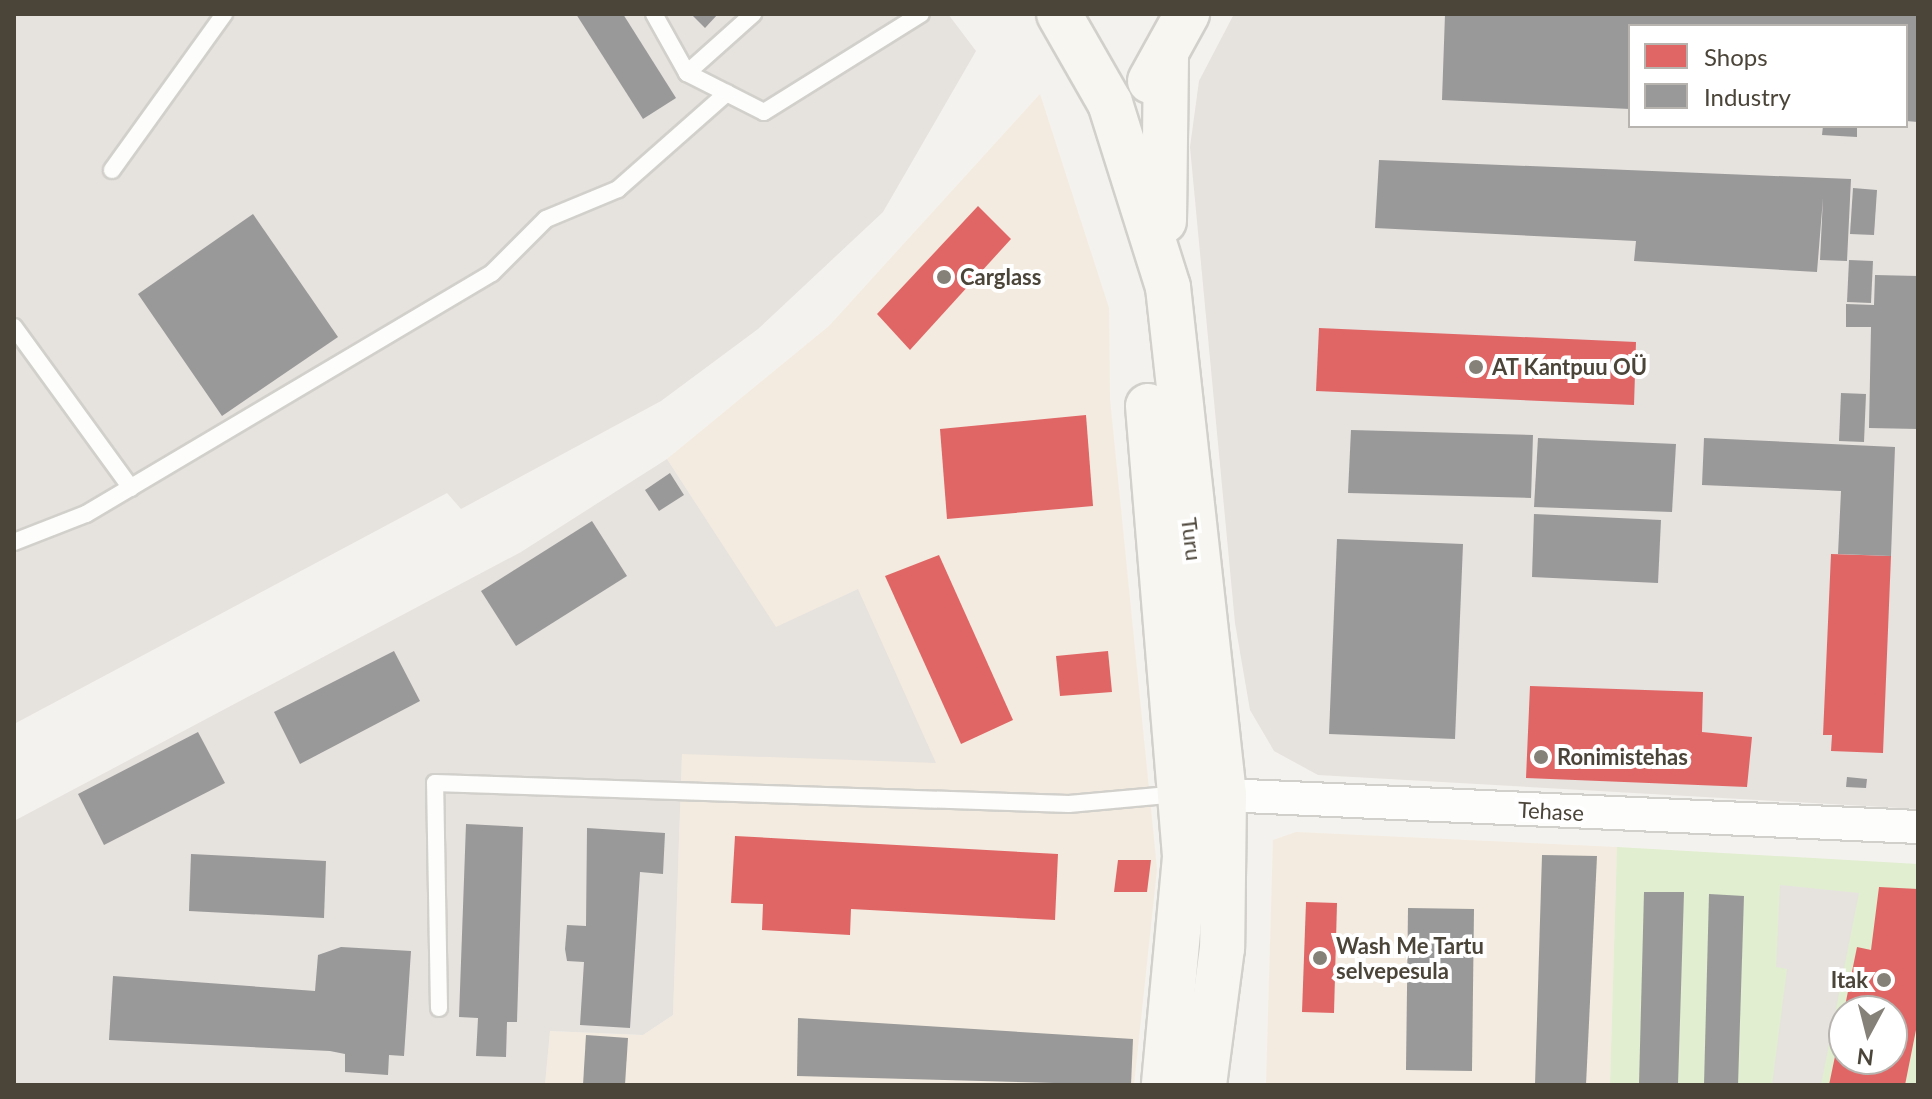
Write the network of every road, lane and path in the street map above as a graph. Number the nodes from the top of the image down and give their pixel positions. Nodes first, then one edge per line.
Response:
1 (224, 14) edge
2 (654, 14) edge
3 (753, 14) edge
4 (921, 14) edge
5 (1187, 14) edge
6 (1059, 21) edge
7 (1166, 57) junction
8 (687, 73) junction
9 (727, 93) junction
10 (1097, 109) junction
11 (112, 170) dead end
12 (1168, 287) junction
13 (14, 327) edge
14 (131, 488) junction
15 (14, 542) edge
16 (1204, 794) junction
17 (1918, 827) edge
18 (439, 1008) dead end
19 (1164, 1085) edge
20 (1204, 1085) edge

1 - 11 lane
2 - 8 lane
3 - 8 lane
4 - 9 lane
5 - 7 main road
6 - 7 main road
6 - 10 main road, Turu
7 - 10 main road
7 - 12 main road
8 - 9 lane
9 - 14 lane
10 - 12 main road, Turu
10 - 16 main road, Turu
12 - 16 main road, Turu
13 - 14 lane
14 - 15 lane
16 - 17 street, Tehase
16 - 18 lane
16 - 19 main road, Turu
16 - 20 main road, Turu

